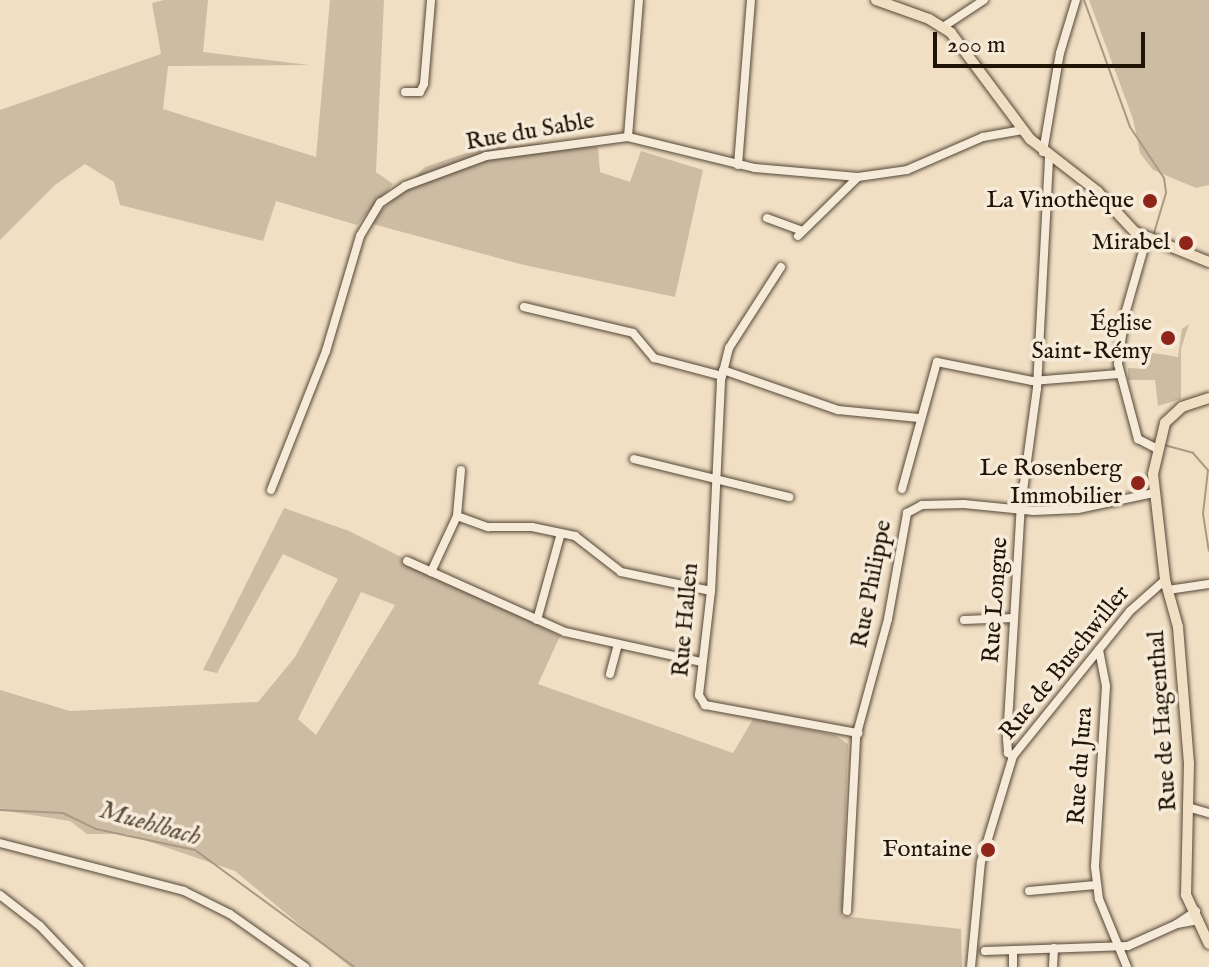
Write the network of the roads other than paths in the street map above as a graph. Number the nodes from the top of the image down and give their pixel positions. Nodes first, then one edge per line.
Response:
1 (431, 0) edge
2 (639, 0) edge
3 (751, 0) edge
4 (876, 0) edge
5 (984, 0) edge
6 (1076, 0) edge
7 (943, 27) junction
8 (405, 92) dead end
9 (1022, 130) junction
10 (628, 137) junction
11 (1046, 154) junction
12 (738, 165) junction
13 (858, 177) junction
14 (767, 218) dead end
15 (1147, 237) junction
16 (1209, 262) edge
17 (781, 267) dead end
18 (524, 307) dead end
19 (723, 373) junction
20 (1119, 374) junction
21 (1037, 381) junction
22 (1209, 398) edge
23 (919, 418) junction
24 (1156, 448) junction
25 (634, 459) dead end
26 (461, 470) dead end
27 (718, 478) junction
28 (902, 489) dead end
29 (271, 490) dead end
30 (1154, 493) junction
31 (789, 497) dead end
32 (1021, 509) junction
33 (457, 516) junction
34 (561, 533) junction
35 (407, 561) dead end
36 (431, 572) junction
37 (1209, 584) edge
38 (1167, 585) junction
39 (711, 591) junction
40 (1014, 618) junction
41 (537, 620) junction
42 (964, 620) dead end
43 (618, 645) junction
44 (1099, 650) junction
45 (702, 662) junction
46 (610, 674) dead end
47 (858, 733) junction
48 (1013, 756) junction
49 (1191, 808) junction
50 (1209, 813) edge
51 (0, 843) edge
52 (1096, 885) junction
53 (1029, 891) dead end
54 (0, 895) edge
55 (847, 911) dead end
56 (1195, 916) junction
57 (1209, 942) edge
58 (971, 945) junction
59 (1118, 946) junction
60 (1054, 948) junction
61 (1013, 950) junction
62 (985, 951) junction
63 (971, 962) edge
64 (79, 967) edge
65 (305, 967) edge
66 (1013, 967) edge
67 (1053, 967) edge
68 (1127, 967) edge

1 - 8 street
2 - 10 street
3 - 12 street
4 - 7 main road
5 - 7 street
6 - 11 street, Rue Longue
7 - 9 main road
9 - 11 main road
9 - 13 street, Rue du Sable
10 - 12 street, Rue du Sable
10 - 29 street, Rue du Sable
11 - 15 main road
11 - 21 street, Rue Longue
12 - 13 street, Rue du Sable
13 - 14 street
15 - 16 main road
15 - 20 street
17 - 19 street, Rue Hallen
18 - 19 street
19 - 23 street
19 - 27 street, Rue Hallen
20 - 21 street
20 - 24 street
21 - 23 street
21 - 32 street, Rue Longue
22 - 24 main road, Rue de Hagenthal
23 - 28 street
24 - 30 main road, Rue de Hagenthal
25 - 27 street
26 - 33 street
27 - 31 street
27 - 39 street, Rue Hallen
30 - 32 street, Rue Philippe
30 - 38 main road, Rue de Hagenthal
32 - 40 street, Rue Longue
32 - 47 street, Rue Philippe
33 - 34 street
33 - 36 street
34 - 39 street
34 - 41 street
35 - 36 street
36 - 41 street
37 - 38 street
38 - 44 street, Rue de Buschwiller
38 - 49 main road, Rue de Hagenthal
39 - 45 street, Rue Hallen
40 - 42 street
40 - 48 street, Rue Longue
41 - 43 street
43 - 45 street
43 - 46 street
44 - 48 street, Rue de Buschwiller
44 - 52 street, Rue du Jura
45 - 47 street, Rue Hallen
47 - 55 street, Rue Philippe
48 - 58 street, Rue de Buschwiller
49 - 50 street
49 - 56 main road, Rue de Hagenthal
51 - 65 street
52 - 53 street
52 - 59 street, Rue du Jura
54 - 64 street
56 - 57 main road, Rue de Hagenthal
56 - 59 street
58 - 62 street
58 - 63 street, Rue de Buschwiller
59 - 60 street
59 - 68 street, Rue du Jura
60 - 61 street
60 - 67 street
61 - 62 street
61 - 66 street
62 - 63 street

